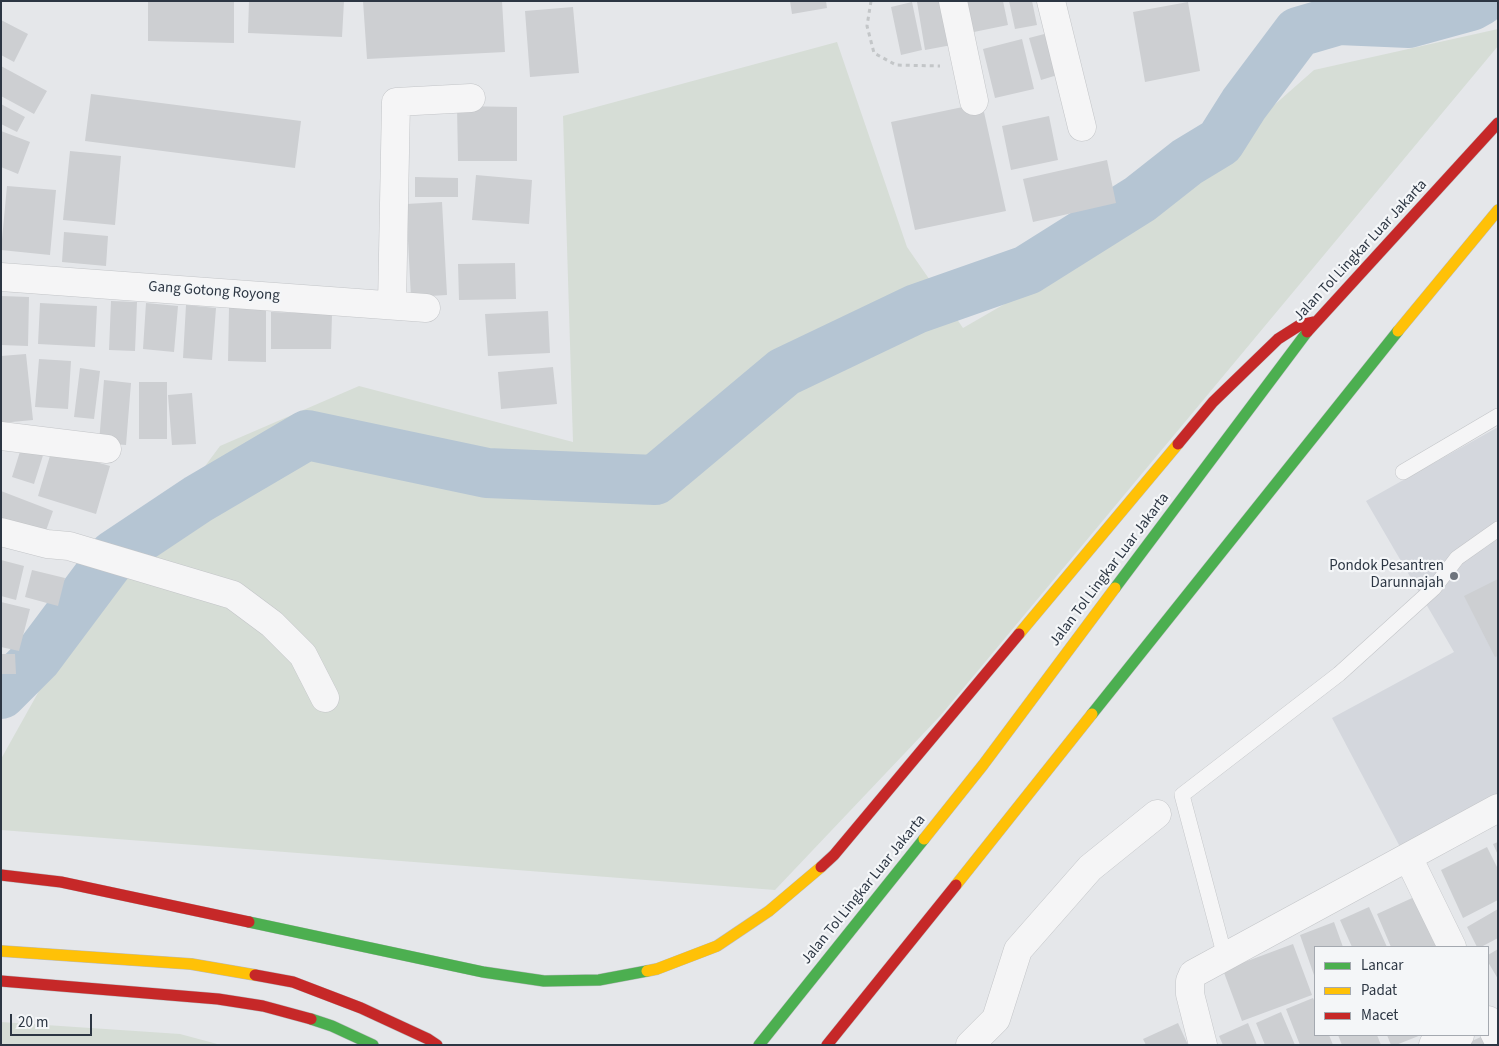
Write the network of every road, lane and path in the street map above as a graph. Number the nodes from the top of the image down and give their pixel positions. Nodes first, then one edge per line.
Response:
1 (871, 1) edge
2 (953, 1) edge
3 (1051, 1) edge
4 (967, 67) junction
5 (471, 98) dead end
6 (974, 102) dead end
7 (1498, 123) edge
8 (1082, 127) dead end
9 (1498, 210) edge
10 (1, 277) edge
11 (392, 305) junction
12 (426, 308) dead end
13 (1314, 322) junction
14 (1498, 416) edge
15 (1, 436) edge
16 (107, 449) dead end
17 (1403, 472) dead end
18 (1498, 529) edge
19 (1, 532) edge
20 (324, 698) dead end
21 (1498, 808) edge
22 (1157, 814) dead end
23 (1408, 857) junction
24 (1, 875) edge
25 (1452, 946) edge
26 (1, 951) edge
27 (1225, 957) junction
28 (1, 980) edge
29 (1457, 1036) edge
30 (373, 1045) edge
31 (437, 1045) edge
32 (759, 1045) edge
33 (827, 1045) edge
34 (970, 1045) edge
35 (1203, 1045) edge
36 (1433, 1045) edge

1 - 4 path
2 - 4 street
3 - 8 street
4 - 6 street
5 - 11 street
7 - 13 highway, Jalan Tol Lingkar Luar Jakarta
9 - 33 highway
10 - 11 street, Gang Gotong Royong
11 - 12 street, Gang Gotong Royong
13 - 24 highway
13 - 32 highway, Jalan Tol Lingkar Luar Jakarta
14 - 17 lane
15 - 16 street
18 - 27 lane
19 - 20 street
21 - 23 street
22 - 34 street
23 - 25 street
23 - 27 street
26 - 31 highway
27 - 35 street
28 - 30 highway
29 - 36 street

